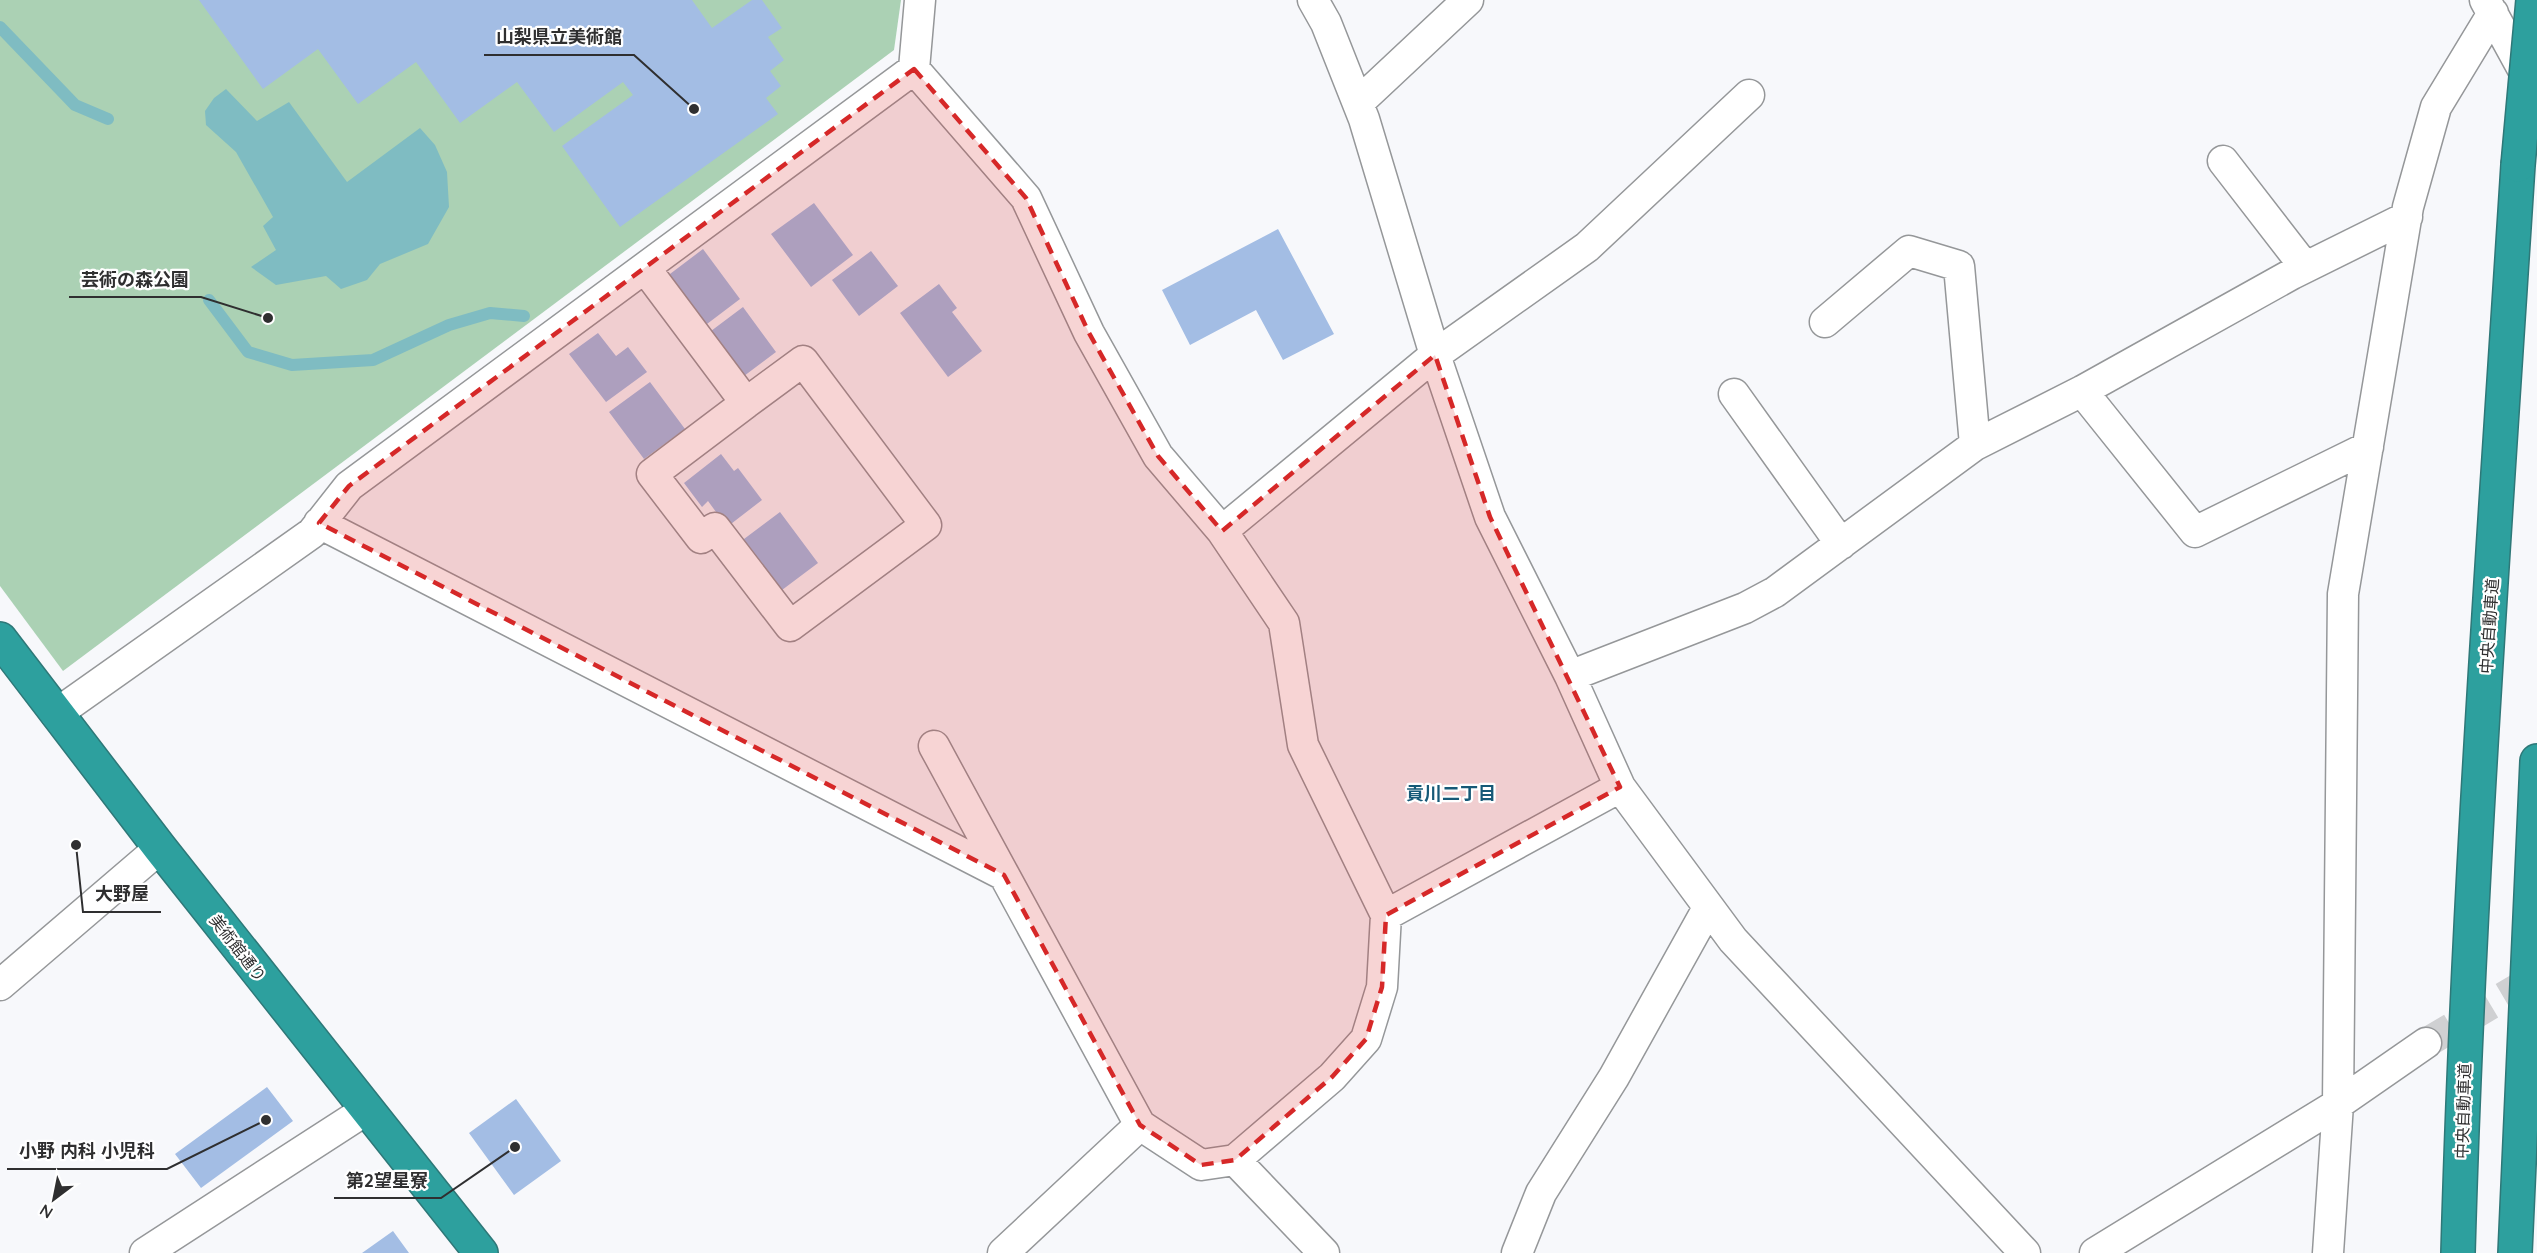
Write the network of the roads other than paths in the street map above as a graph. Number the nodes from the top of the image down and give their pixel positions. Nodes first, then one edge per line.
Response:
1 (920, 0) edge
2 (1313, 0) edge
3 (1468, 0) edge
4 (2533, 0) edge
5 (2489, 6) edge
6 (914, 69) junction
7 (1749, 95) dead end
8 (2537, 96) edge
9 (1358, 103) junction
10 (2223, 161) dead end
11 (2407, 217) junction
12 (2306, 267) junction
13 (645, 268) junction
14 (1825, 322) dead end
15 (1435, 355) junction
16 (2082, 391) junction
17 (1734, 394) dead end
18 (746, 404) junction
19 (1975, 445) junction
20 (2368, 447) junction
21 (319, 524) junction
22 (1222, 531) junction
23 (1841, 544) junction
24 (0, 639) edge
25 (1570, 676) junction
26 (56, 714) junction
27 (934, 746) dead end
28 (2537, 761) edge
29 (1620, 787) junction
30 (160, 848) junction
31 (1004, 875) junction
32 (1708, 909) junction
33 (1386, 915) junction
34 (0, 985) edge
35 (2426, 1043) tunnel mouth
36 (2338, 1104) junction
37 (366, 1110) junction
38 (1140, 1125) junction
39 (1235, 1160) junction
40 (149, 1252) edge
41 (481, 1253) edge
42 (1003, 1253) edge
43 (1324, 1253) edge
44 (1517, 1253) edge
45 (2025, 1253) edge
46 (2095, 1253) edge
47 (2328, 1253) edge
48 (2458, 1253) edge
49 (2515, 1253) edge

1 - 6 street
2 - 9 street
3 - 9 street
4 - 48 highway, 中央自動車道, bridge
5 - 8 street
5 - 11 street
6 - 13 street
6 - 22 street
7 - 15 street
9 - 15 street
10 - 12 street
11 - 12 street
11 - 20 street
12 - 16 street
13 - 18 street
13 - 21 street
14 - 19 street
15 - 22 street
15 - 25 street
16 - 19 street
16 - 20 street
17 - 23 street
18 - 18 street
19 - 23 street
20 - 36 street
21 - 26 street
21 - 31 street
22 - 33 street
23 - 25 street
24 - 26 highway, 美術館通り
25 - 29 street
26 - 30 highway, 美術館通り
27 - 31 street
28 - 49 highway
29 - 32 street
29 - 33 street
30 - 34 street
30 - 37 highway, 美術館通り
31 - 38 street
32 - 44 street
32 - 45 street
33 - 39 street
35 - 36 street
36 - 46 street
36 - 47 street
37 - 40 street
37 - 41 highway, 美術館通り
38 - 39 street
38 - 42 street
39 - 43 street

